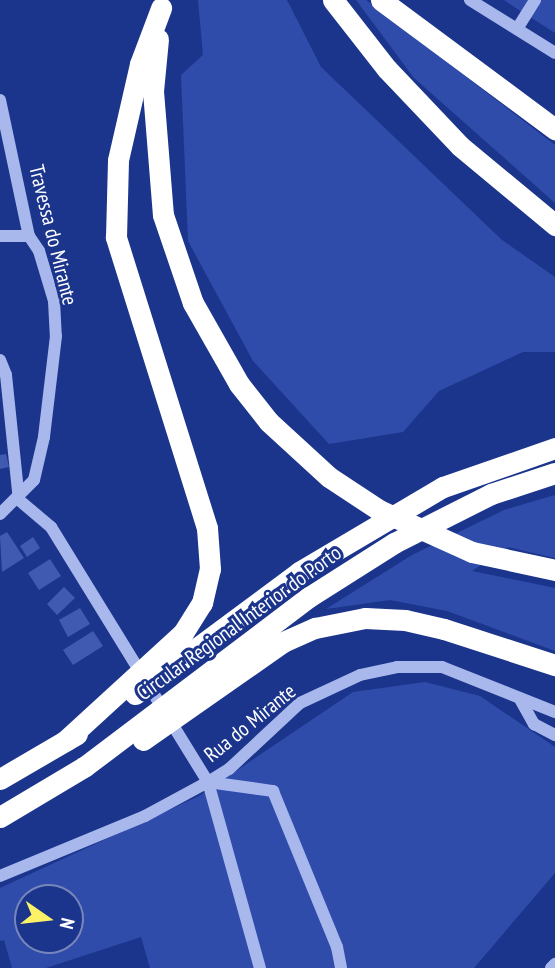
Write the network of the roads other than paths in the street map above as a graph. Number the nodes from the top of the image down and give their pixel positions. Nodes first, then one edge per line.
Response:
1 (333, 0) edge
2 (381, 0) edge
3 (535, 0) edge
4 (478, 2) edge
5 (161, 4) edge
6 (517, 29) junction
7 (555, 52) edge
8 (0, 100) edge
9 (555, 130) edge
10 (555, 225) edge
11 (0, 236) edge
12 (29, 236) junction
13 (0, 360) edge
14 (555, 448) edge
15 (555, 473) edge
16 (19, 500) junction
17 (0, 514) edge
18 (555, 570) edge
19 (555, 665) edge
20 (520, 699) junction
21 (555, 712) edge
22 (555, 735) edge
23 (65, 741) junction
24 (84, 767) junction
25 (0, 779) edge
26 (208, 782) junction
27 (0, 817) edge
28 (0, 876) edge
29 (260, 968) edge
30 (341, 968) edge

1 - 10 highway
2 - 9 highway
3 - 6 street
4 - 6 street
5 - 18 highway
5 - 23 highway
6 - 7 street
8 - 12 street, Travessa do Mirante
11 - 12 street
12 - 16 street, Travessa do Mirante
13 - 16 street
14 - 23 highway, Circular Regional Interior do Porto
15 - 24 highway, Circular Regional Interior do Porto
16 - 17 street
16 - 26 street
19 - 24 highway
20 - 21 street, Rua do Mirante
20 - 22 street
20 - 26 street, Rua do Mirante
23 - 25 highway, Circular Regional Interior do Porto
24 - 27 highway, Circular Regional Interior do Porto
26 - 28 street, Rua do Mirante
26 - 29 street
26 - 30 street

